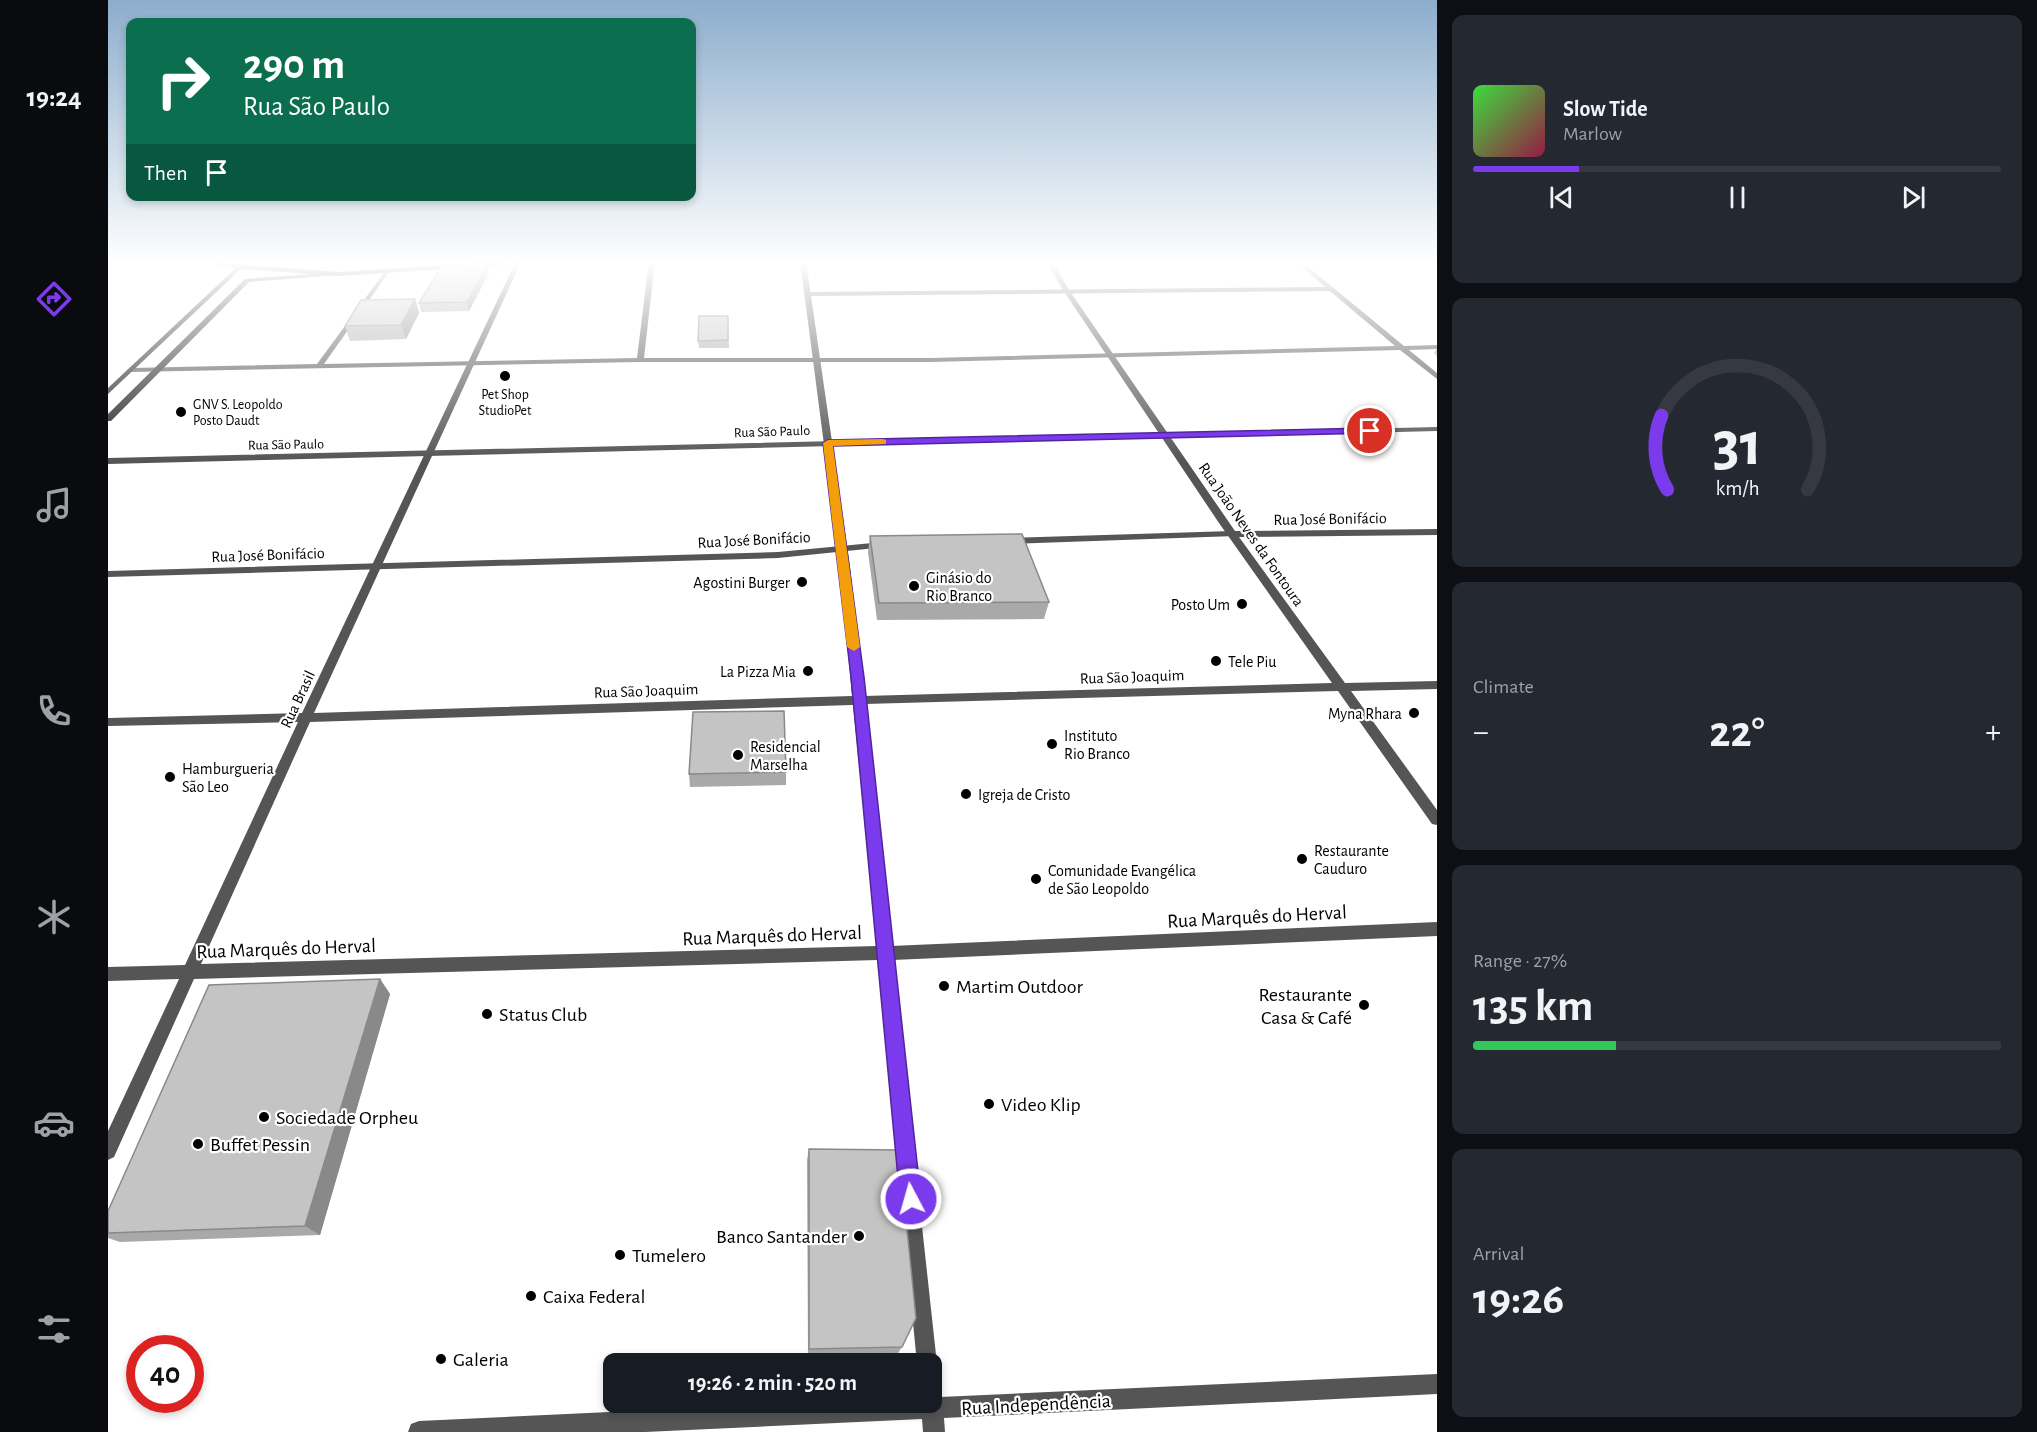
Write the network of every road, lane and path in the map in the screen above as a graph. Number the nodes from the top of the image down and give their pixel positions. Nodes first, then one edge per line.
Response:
1 (176, 328) edge
2 (200, 328) edge
3 (346, 328) edge
4 (487, 328) edge
5 (644, 328) edge
6 (813, 328) edge
7 (1092, 328) edge
8 (1377, 328) edge
9 (1401, 347) junction
10 (1437, 347) edge
11 (1110, 355) junction
12 (640, 360) junction
13 (817, 361) junction
14 (470, 363) junction
15 (319, 366) junction
16 (131, 370) junction
17 (157, 370) junction
18 (1437, 377) edge
19 (108, 392) edge
20 (108, 419) edge
21 (1437, 429) edge
22 (1166, 436) junction
23 (828, 443) junction
24 (427, 454) junction
25 (108, 461) edge
26 (1437, 531) edge
27 (1232, 534) junction
28 (996, 541) edge
29 (889, 545) edge
30 (843, 549) junction
31 (374, 566) junction
32 (108, 574) edge
33 (1437, 685) edge
34 (1342, 686) junction
35 (860, 699) junction
36 (306, 719) junction
37 (108, 722) edge
38 (1437, 820) edge
39 (1437, 929) edge
40 (886, 953) junction
41 (190, 972) junction
42 (108, 974) edge
43 (108, 1151) edge
44 (926, 1353) edge
45 (1437, 1384) edge
46 (942, 1406) edge
47 (794, 1413) edge
48 (933, 1413) edge
49 (419, 1432) edge
50 (934, 1432) edge

1 - 16 main road
2 - 17 main road
3 - 15 street
4 - 14 street, Rua Brasil
5 - 12 street
6 - 13 street
7 - 11 street, Rua João Neves da Fontoura
8 - 9 street
9 - 10 street
9 - 11 street
9 - 18 street
11 - 13 street
11 - 22 street, Rua João Neves da Fontoura
12 - 13 street
12 - 14 street
13 - 23 street
14 - 15 street
14 - 24 street, Rua Brasil
15 - 17 street
16 - 17 street
16 - 19 main road
17 - 20 main road
21 - 22 street, Rua São Paulo
22 - 23 street, Rua São Paulo
22 - 27 street, Rua João Neves da Fontoura
23 - 24 street, Rua São Paulo
23 - 30 street
24 - 25 street, Rua São Paulo
24 - 31 street, Rua Brasil
26 - 27 street, Rua José Bonifácio
27 - 28 street, Rua José Bonifácio
27 - 34 street, Rua João Neves da Fontoura
29 - 30 street, Rua José Bonifácio
30 - 31 street, Rua José Bonifácio
30 - 35 street
31 - 32 street, Rua José Bonifácio
31 - 36 street, Rua Brasil
33 - 34 street, Rua São Joaquim
34 - 35 street, Rua São Joaquim
34 - 38 street, Rua João Neves da Fontoura
35 - 36 street, Rua São Joaquim
35 - 40 street
36 - 37 street, Rua São Joaquim
36 - 41 street, Rua Brasil
39 - 40 street, Rua Marquês do Herval
40 - 41 street, Rua Marquês do Herval
40 - 44 street
41 - 42 street, Rua Marquês do Herval
41 - 43 street, Rua Brasil
45 - 46 street, Rua Independência
47 - 49 street, Rua Independência
48 - 50 street

